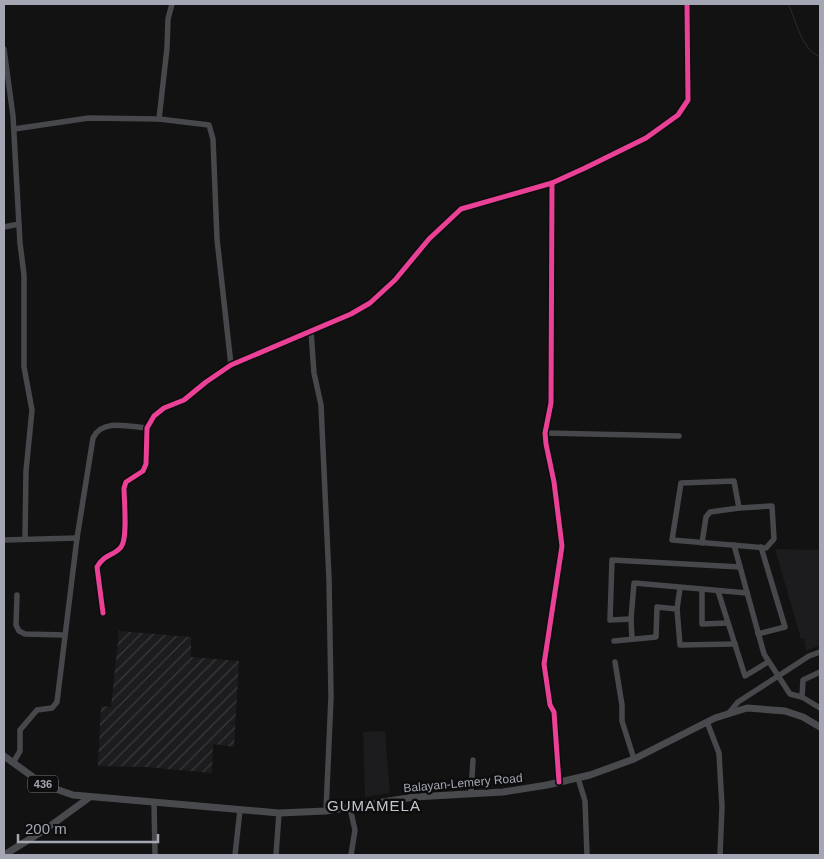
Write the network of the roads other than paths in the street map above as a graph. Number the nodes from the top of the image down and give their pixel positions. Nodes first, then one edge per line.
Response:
1 (172, 4) edge
2 (687, 4) edge
3 (4, 49) edge
4 (159, 119) junction
5 (14, 129) junction
6 (552, 183) junction
7 (19, 224) junction
8 (4, 226) edge
9 (311, 330) junction
10 (231, 365) junction
11 (148, 428) junction
12 (545, 433) junction
13 (679, 436) dead end
14 (739, 508) junction
15 (77, 538) junction
16 (25, 539) junction
17 (4, 540) edge
18 (702, 543) junction
19 (734, 545) junction
20 (761, 547) junction
21 (740, 567) junction
22 (680, 588) junction
23 (702, 590) junction
24 (718, 591) junction
25 (747, 593) junction
26 (17, 595) dead end
27 (678, 609) junction
28 (103, 613) dead end
29 (631, 619) junction
30 (728, 623) junction
31 (758, 634) junction
32 (65, 635) junction
33 (632, 639) junction
34 (614, 641) dead end
35 (735, 644) junction
36 (820, 652) edge
37 (615, 662) dead end
38 (768, 662) junction
39 (820, 672) edge
40 (777, 676) junction
41 (802, 697) junction
42 (812, 703) junction
43 (820, 704) edge
44 (820, 708) edge
45 (728, 714) junction
46 (707, 722) junction
47 (820, 727) edge
48 (4, 756) edge
49 (634, 759) junction
50 (473, 760) dead end
51 (14, 763) junction
52 (578, 778) junction
53 (559, 782) junction
54 (471, 793) junction
55 (90, 797) junction
56 (154, 802) junction
57 (350, 808) junction
58 (240, 810) junction
59 (326, 811) junction
60 (279, 813) junction
61 (4, 855) edge
62 (155, 855) edge
63 (235, 855) edge
64 (276, 855) edge
65 (351, 855) edge
66 (587, 855) edge
67 (720, 855) edge

1 - 4 street
2 - 6 street
3 - 5 street
4 - 5 street
4 - 10 street
5 - 7 street
6 - 9 street
6 - 12 street
7 - 8 street
7 - 16 street
9 - 10 street
9 - 59 street
10 - 11 street
11 - 15 street
11 - 28 street
12 - 13 street
12 - 53 street
14 - 18 street
14 - 18 street
14 - 20 street
15 - 16 street
15 - 32 street
16 - 17 street
18 - 19 street
19 - 20 street
19 - 21 street
20 - 31 street
21 - 25 street
21 - 29 street
22 - 23 street
22 - 27 street
22 - 29 street
23 - 24 street
23 - 30 street
24 - 25 street
24 - 30 street
25 - 31 street
26 - 32 street
27 - 33 street
27 - 35 street
29 - 33 street
30 - 35 street
31 - 38 street
32 - 51 street
33 - 34 street
35 - 38 street
36 - 40 street, 436
37 - 49 street
38 - 40 street
39 - 41 street
40 - 41 street
40 - 45 street, 436
41 - 42 street
42 - 43 street
42 - 44 street
45 - 46 main road, Balayan-Lemery Road / 436
45 - 47 main road, Balayan-Lemery Road
46 - 49 main road, Balayan-Lemery Road / 436
46 - 67 street
48 - 51 main road, 436
49 - 52 main road, Balayan-Lemery Road / 436
50 - 54 street
51 - 55 main road, 436
52 - 53 main road, Balayan-Lemery Road / 436
52 - 66 street
53 - 54 main road, Balayan-Lemery Road / 436
54 - 57 main road, Balayan-Lemery Road / 436
55 - 56 main road, Balayan-Lemery Road / 436
55 - 61 main road
56 - 58 main road, Balayan-Lemery Road / 436
56 - 62 street
57 - 59 main road, Balayan-Lemery Road / 436
57 - 65 street
58 - 60 main road, Balayan-Lemery Road / 436
58 - 63 street
59 - 60 main road, Balayan-Lemery Road / 436
60 - 64 street

